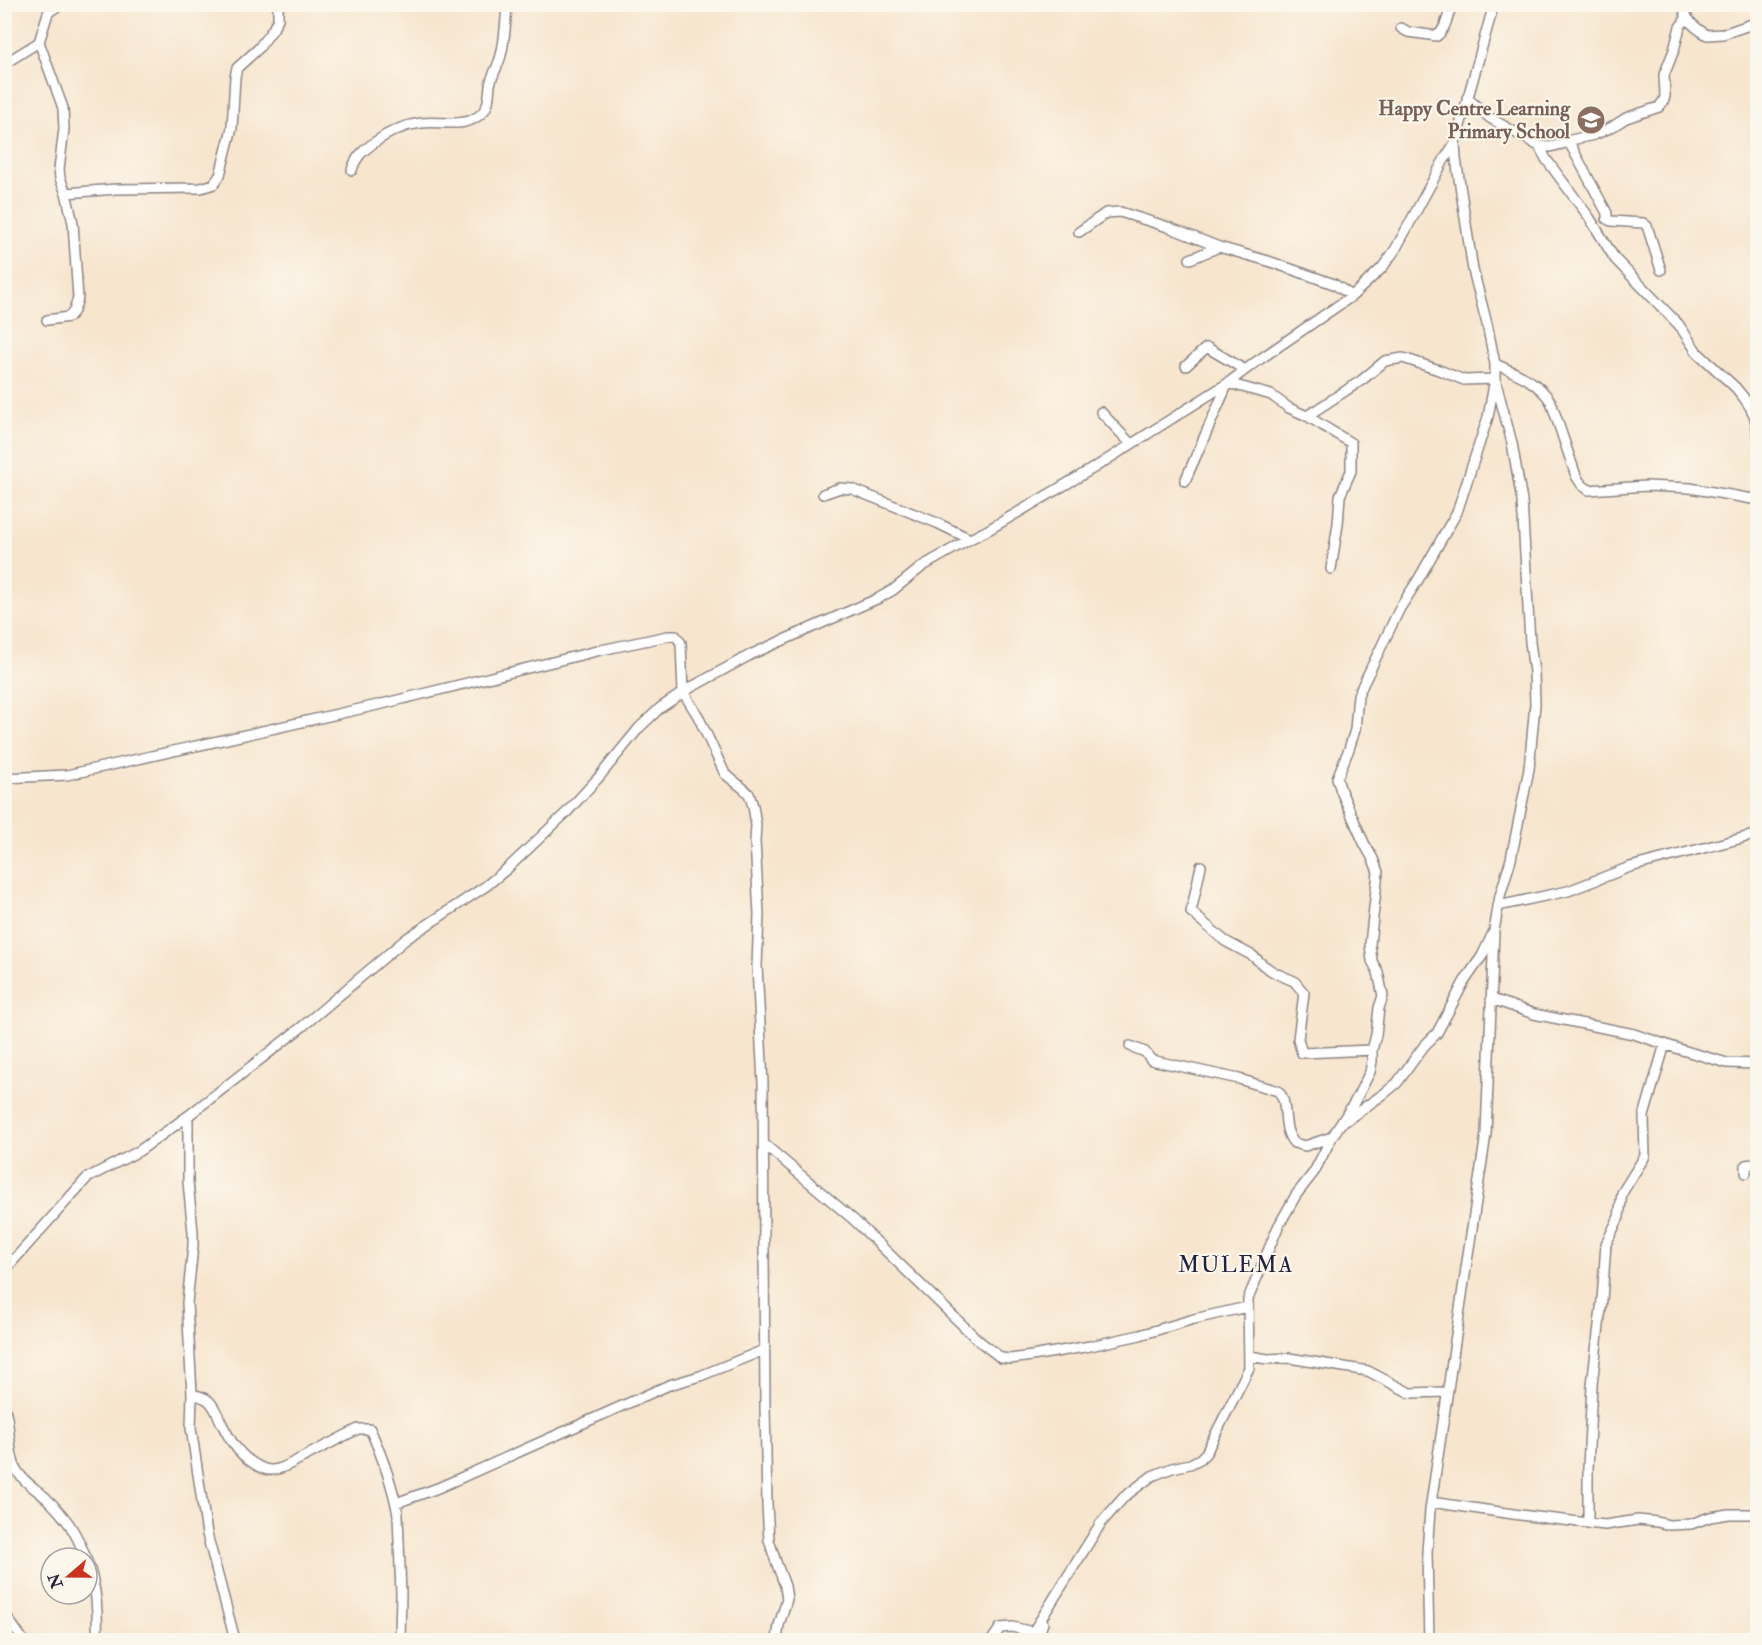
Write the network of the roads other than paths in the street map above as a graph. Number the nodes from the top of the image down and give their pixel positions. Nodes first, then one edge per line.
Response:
1 (63, 4) edge
2 (278, 4) edge
3 (507, 4) edge
4 (1452, 4) edge
5 (1483, 4) edge
6 (1683, 4) edge
7 (1494, 6) edge
8 (1687, 17) junction
9 (1758, 22) edge
10 (1401, 28) dead end
11 (39, 42) junction
12 (4, 64) edge
13 (1467, 99) junction
14 (1566, 141) junction
15 (1455, 143) junction
16 (1539, 146) junction
17 (352, 170) dead end
18 (66, 193) junction
19 (1079, 232) dead end
20 (1219, 247) junction
21 (1190, 260) dead end
22 (1661, 270) dead end
23 (1353, 296) junction
24 (46, 320) dead end
25 (1495, 364) junction
26 (1186, 366) dead end
27 (1245, 370) junction
28 (1496, 379) junction
29 (1228, 383) junction
30 (1101, 412) dead end
31 (1307, 416) junction
32 (1758, 435) edge
33 (1131, 444) junction
34 (1185, 481) dead end
35 (823, 494) dead end
36 (1758, 500) edge
37 (970, 539) junction
38 (1331, 569) dead end
39 (684, 692) junction
40 (4, 778) edge
41 (1758, 834) edge
42 (1201, 866) dead end
43 (1498, 906) junction
44 (1494, 931) junction
45 (1492, 999) junction
46 (1665, 1044) junction
47 (1130, 1046) dead end
48 (1372, 1050) junction
49 (1758, 1064) edge
50 (188, 1116) junction
51 (1340, 1125) junction
52 (1332, 1137) junction
53 (764, 1144) junction
54 (1758, 1163) edge
55 (1746, 1173) dead end
56 (4, 1271) edge
57 (1247, 1307) junction
58 (764, 1350) junction
59 (1250, 1356) junction
60 (1447, 1392) junction
61 (192, 1394) junction
62 (4, 1405) edge
63 (1431, 1502) junction
64 (396, 1503) junction
65 (1758, 1514) edge
66 (1588, 1523) junction
67 (81, 1546) edge
68 (98, 1606) edge
69 (1046, 1611) junction
70 (4, 1613) edge
71 (23, 1641) edge
72 (97, 1641) edge
73 (235, 1641) edge
74 (400, 1641) edge
75 (777, 1641) edge
76 (992, 1641) edge
77 (1037, 1641) edge
78 (1429, 1641) edge

1 - 11 street
2 - 18 street
3 - 17 street
4 - 10 street
5 - 7 street
6 - 8 street
7 - 13 street
8 - 9 street
8 - 14 street
11 - 12 street
11 - 18 street
13 - 15 street
13 - 16 street
14 - 16 street
14 - 22 street
15 - 23 street
15 - 25 street
16 - 32 street
18 - 24 street
19 - 20 street
20 - 21 street
20 - 23 street
23 - 27 street
25 - 28 street
25 - 36 street
26 - 27 street
27 - 29 street
28 - 31 street
28 - 43 street
28 - 48 street
29 - 31 street
29 - 33 street
29 - 34 street
30 - 33 street
31 - 38 street
33 - 37 street
35 - 37 street
37 - 39 street
39 - 40 street
39 - 50 street
39 - 53 street
41 - 43 street
42 - 48 street
43 - 44 street
44 - 45 street
44 - 51 street
45 - 46 street
45 - 60 street
46 - 49 street
46 - 66 street
47 - 52 street
48 - 51 street
50 - 56 street
50 - 61 street
51 - 52 street
52 - 57 street
53 - 57 street
53 - 58 street
54 - 55 street
57 - 59 street
58 - 64 street
58 - 75 street
59 - 60 street
59 - 69 street
60 - 63 street
61 - 64 street
61 - 73 street
62 - 67 street
63 - 66 street
63 - 78 street
64 - 74 street
65 - 66 street
68 - 72 street
69 - 76 street
69 - 77 street
70 - 71 street

